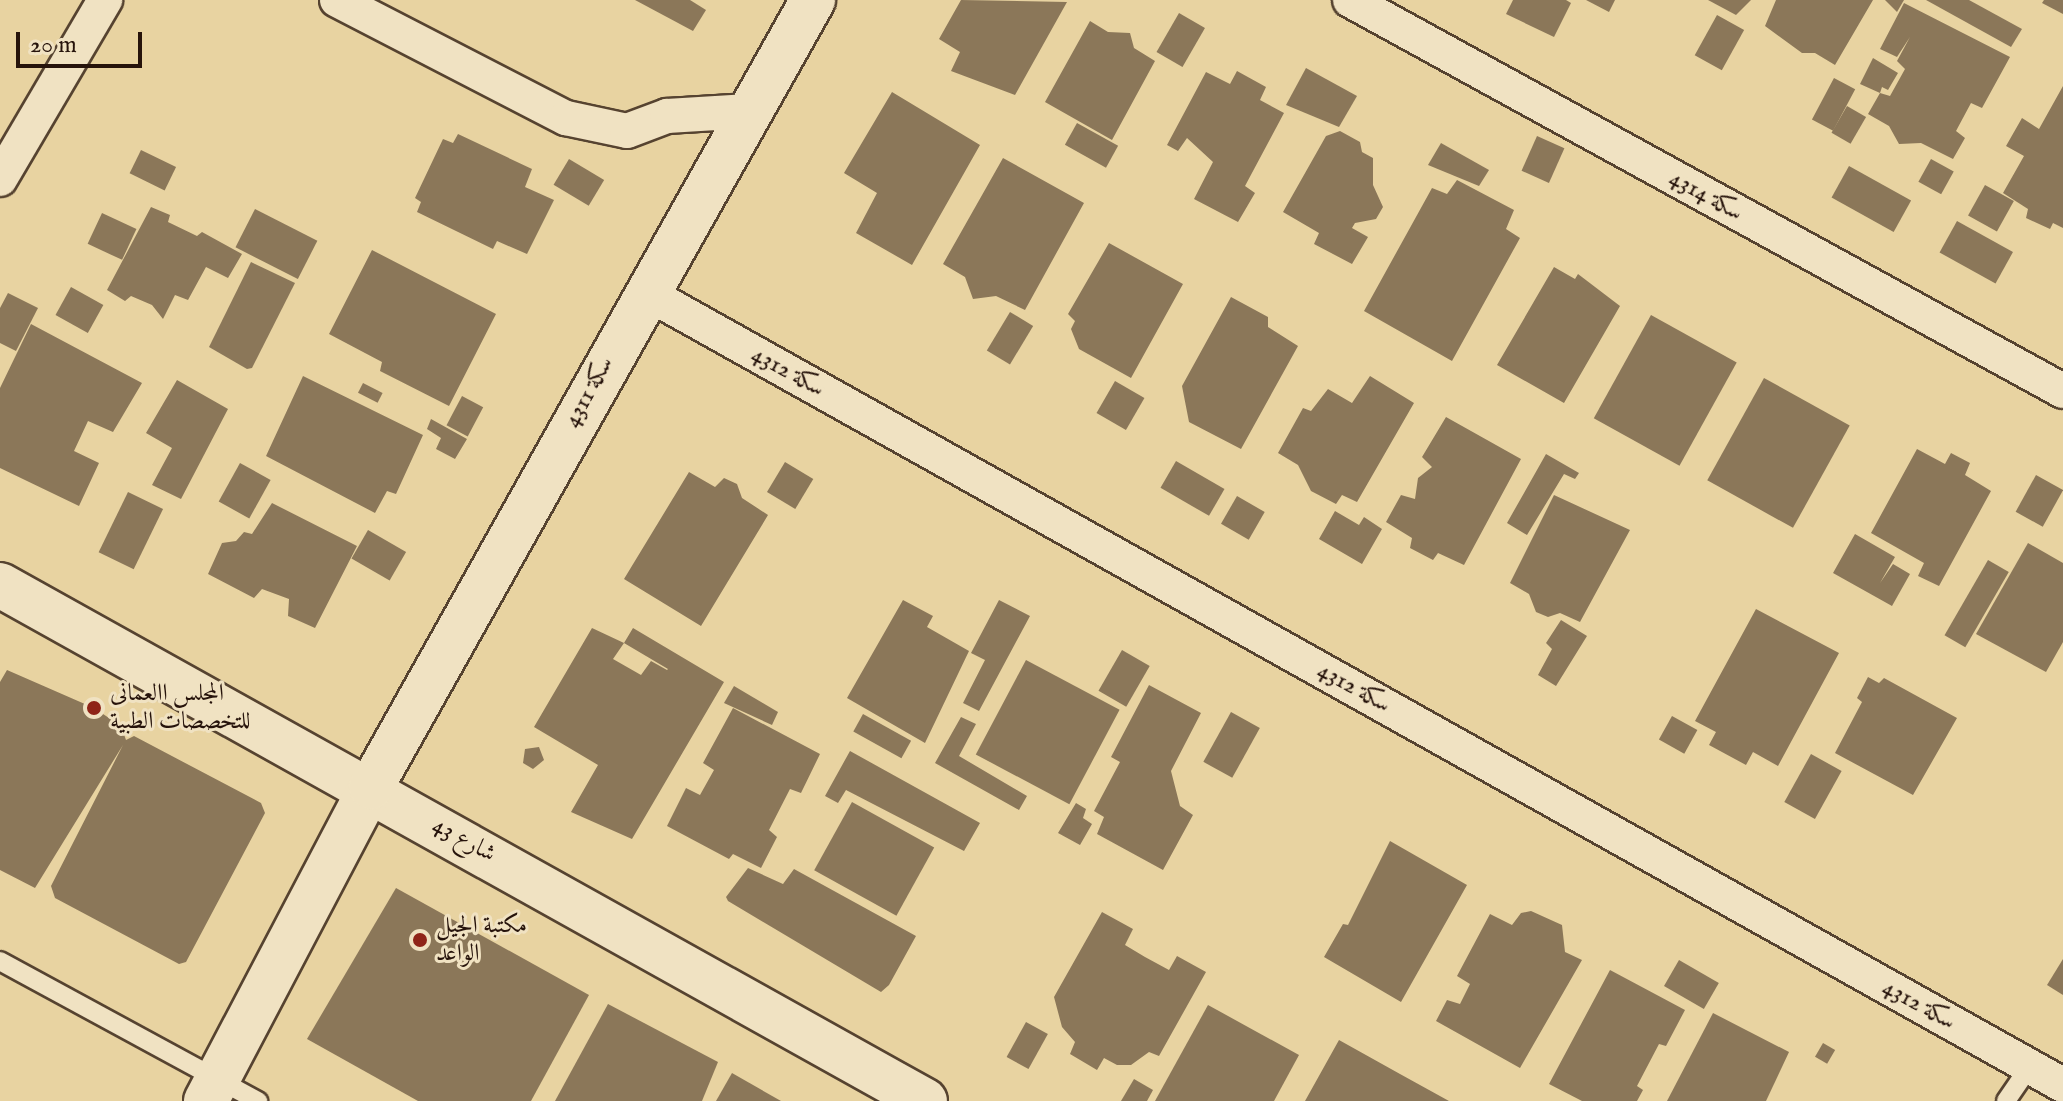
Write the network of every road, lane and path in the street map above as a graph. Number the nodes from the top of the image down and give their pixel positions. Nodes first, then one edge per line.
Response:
1 (105, 0) edge
2 (337, 0) edge
3 (813, 0) edge
4 (1350, 0) edge
5 (749, 111) junction
6 (0, 179) edge
7 (645, 292) junction
8 (2063, 391) edge
9 (0, 585) edge
10 (371, 787) junction
11 (0, 961) edge
12 (2030, 1066) junction
13 (2063, 1085) edge
14 (212, 1090) edge
15 (258, 1101) edge
16 (925, 1101) edge
17 (2006, 1101) edge

1 - 6 street
2 - 5 street
3 - 5 street, سكة 4311
4 - 8 street, سكة 4314
5 - 7 street, سكة 4311
7 - 10 street, سكة 4311
7 - 12 street, سكة 4312
9 - 10 street, شارع 43
10 - 14 street, سكة 4311
10 - 16 street, شارع 43
11 - 14 lane
12 - 13 street, سكة 4312
12 - 17 lane
14 - 15 lane

